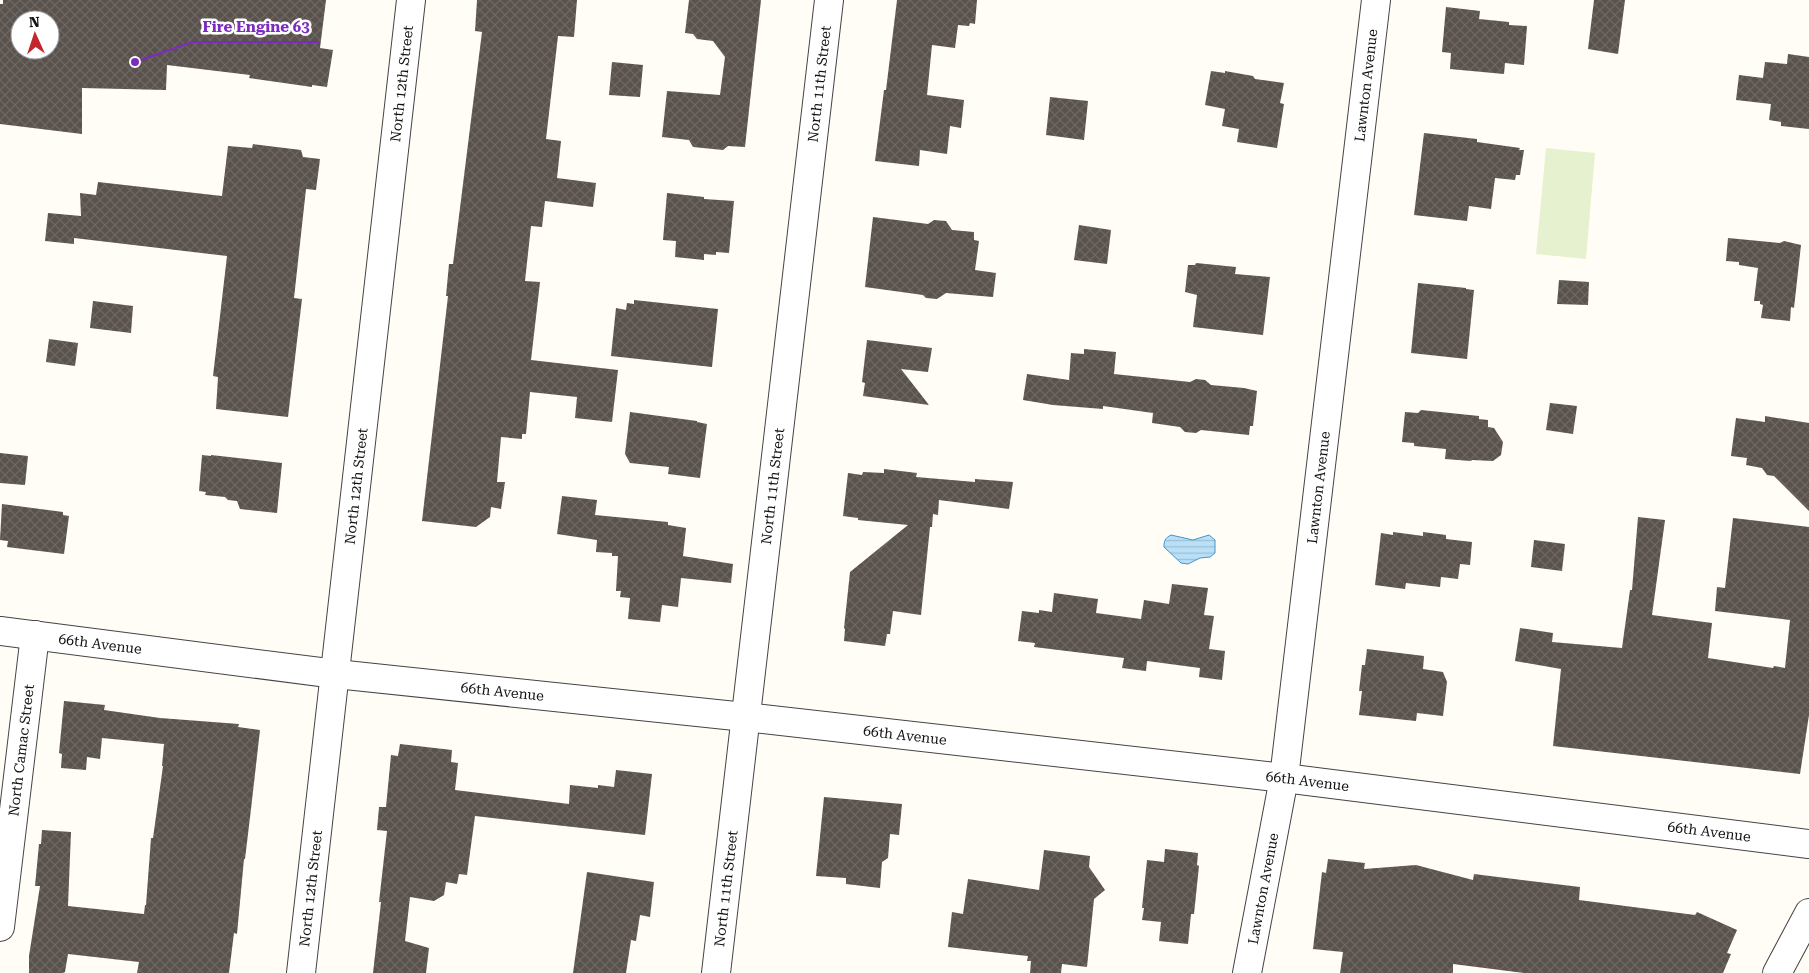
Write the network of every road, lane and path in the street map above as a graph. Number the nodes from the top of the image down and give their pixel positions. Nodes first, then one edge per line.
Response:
1 (410, 0) edge
2 (829, 0) edge
3 (1376, 0) edge
4 (0, 631) edge
5 (35, 635) junction
6 (336, 674) junction
7 (746, 718) junction
8 (1284, 778) junction
9 (1809, 844) edge
10 (1809, 913) edge
11 (0, 927) edge
12 (1253, 972) edge
13 (302, 973) edge
14 (716, 973) edge
15 (1777, 973) edge

1 - 6 street, North 12th Street
2 - 7 street, North 11th Street
3 - 8 street, Lawnton Avenue
4 - 5 street, 66th Avenue
5 - 6 street, 66th Avenue
5 - 11 street, North Camac Street
6 - 7 street, 66th Avenue
6 - 13 street, North 12th Street
7 - 8 street, 66th Avenue
7 - 14 street, North 11th Street
8 - 9 street, 66th Avenue
8 - 12 street, Lawnton Avenue
10 - 15 street

